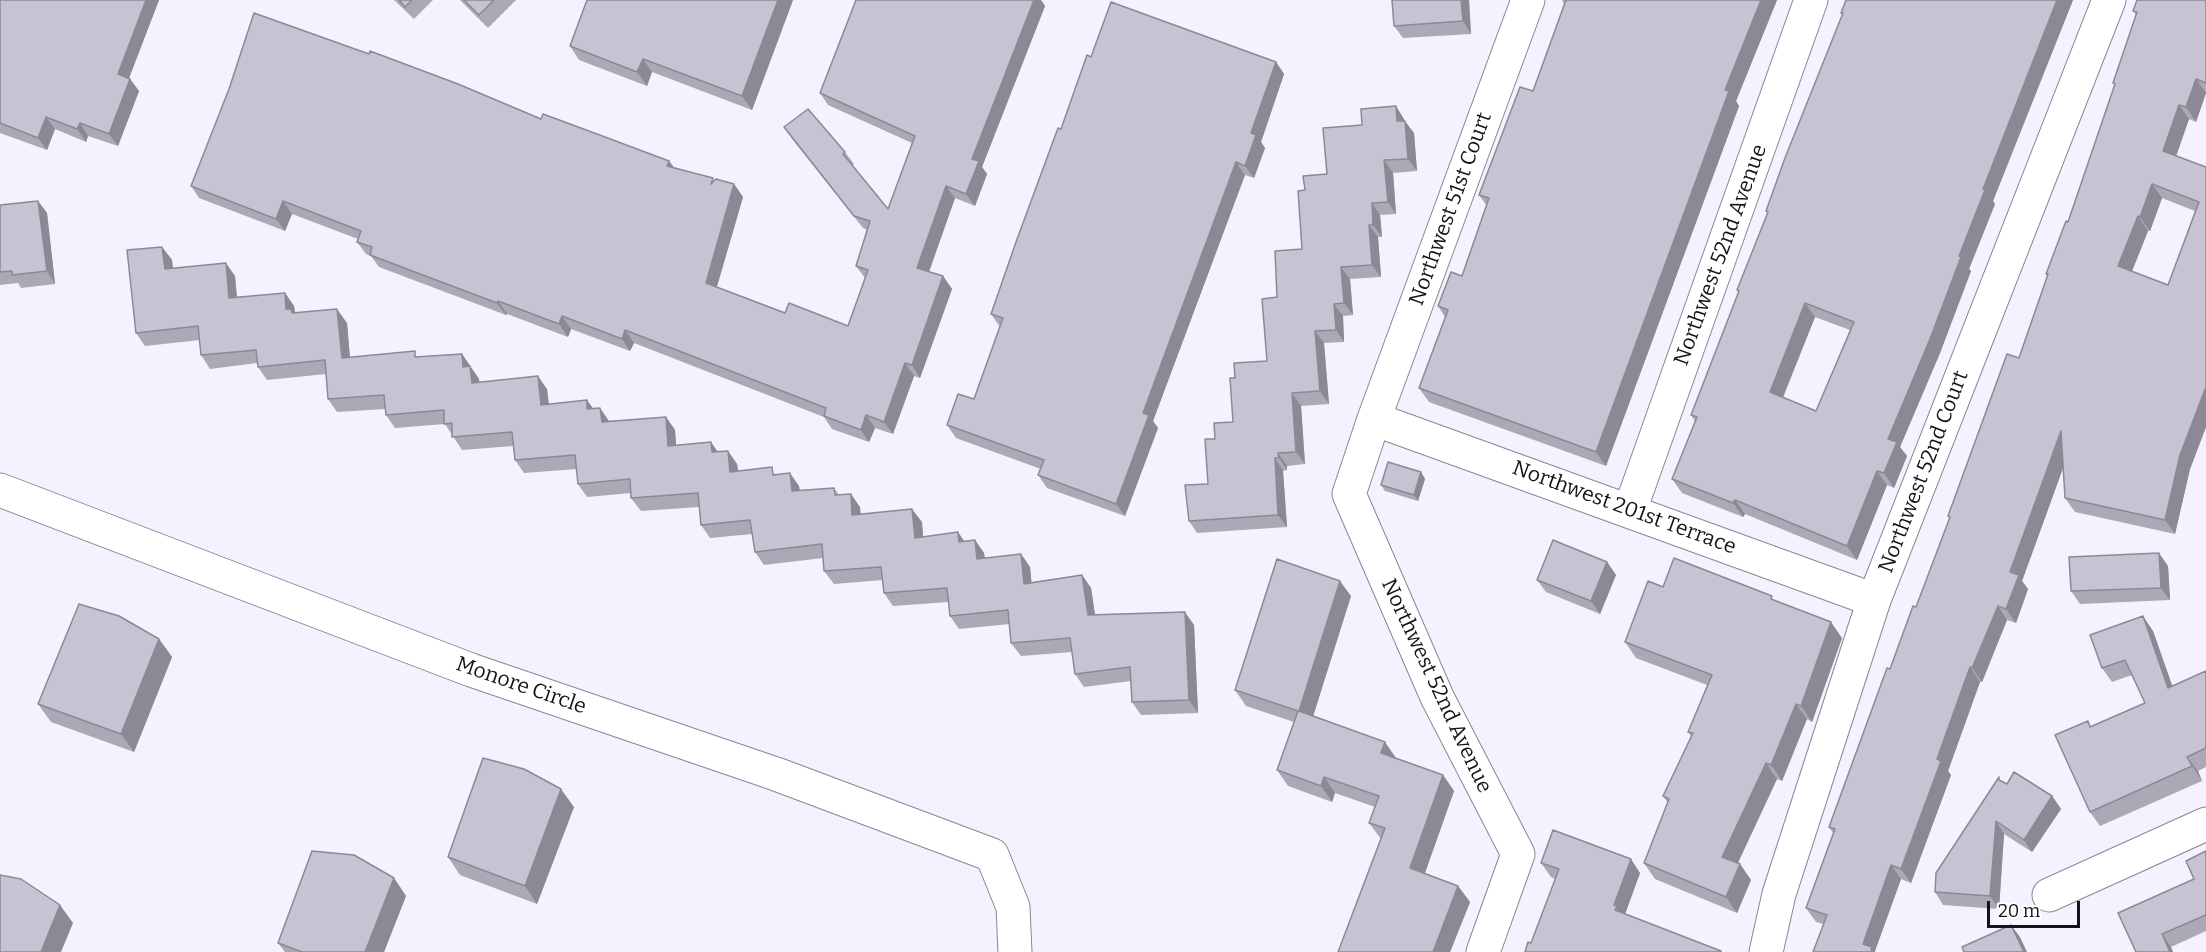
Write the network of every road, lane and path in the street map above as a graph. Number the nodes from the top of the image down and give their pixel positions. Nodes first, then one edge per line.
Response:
1 (1528, 0) edge
2 (1811, 0) edge
3 (2109, 0) edge
4 (1374, 418) junction
5 (0, 490) edge
6 (1630, 510) junction
7 (1874, 600) junction
8 (2206, 824) edge
9 (2049, 895) dead end
10 (1015, 952) edge
11 (1483, 952) edge
12 (1766, 952) edge

1 - 4 street, Northwest 51st Court
2 - 6 street, Northwest 52nd Avenue
3 - 7 street, Northwest 52nd Court
4 - 6 street, Northwest 201st Terrace
4 - 11 street, Northwest 52nd Avenue
5 - 10 street, Monore Circle
6 - 7 street, Northwest 201st Terrace
7 - 12 street, Northwest 52nd Court
8 - 9 street

